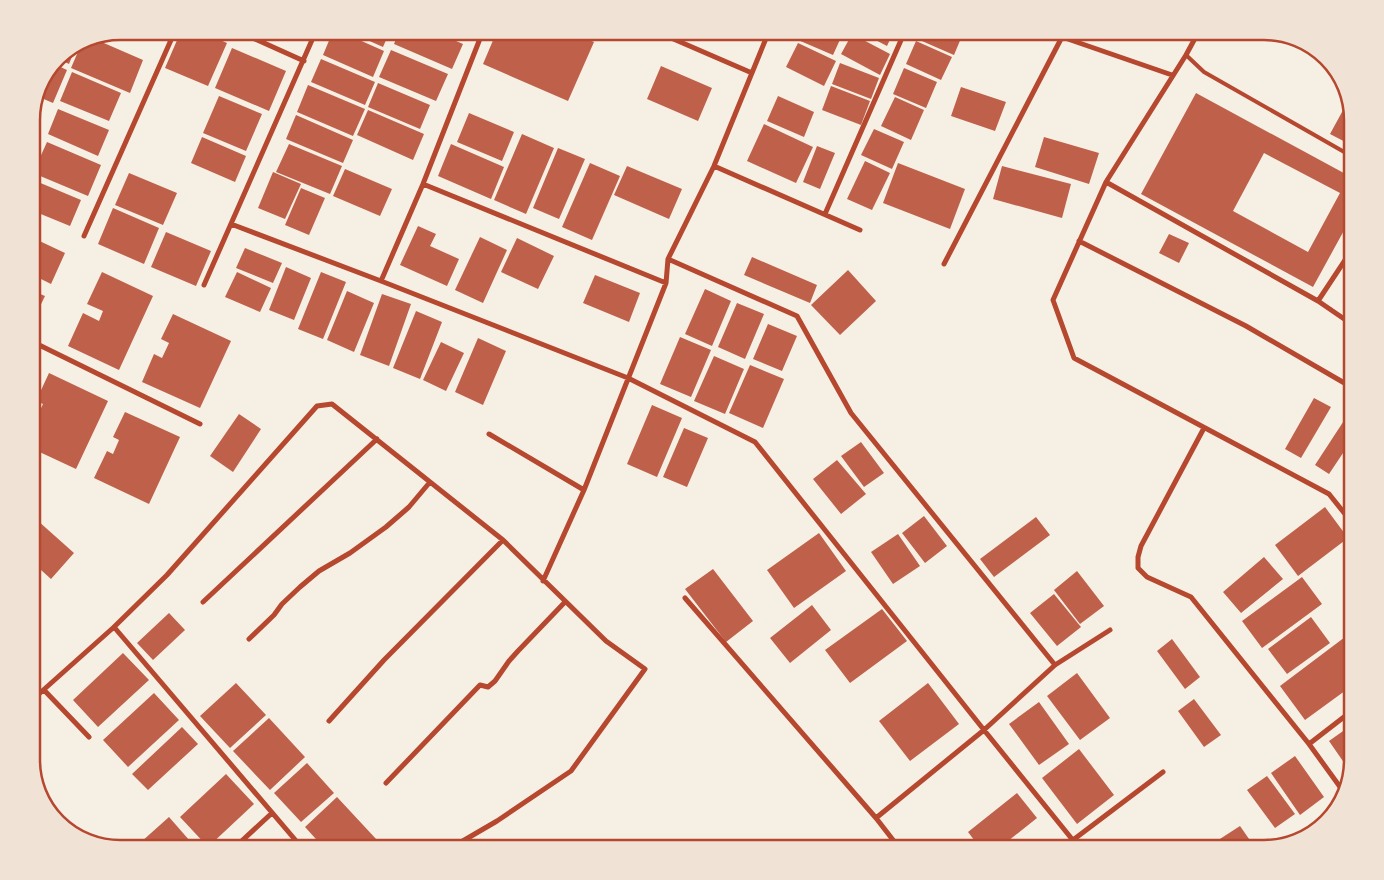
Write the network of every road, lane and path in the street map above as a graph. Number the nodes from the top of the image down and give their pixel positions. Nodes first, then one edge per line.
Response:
1 (171, 40) edge
2 (257, 40) edge
3 (312, 40) edge
4 (479, 40) edge
5 (676, 40) edge
6 (765, 40) edge
7 (901, 40) edge
8 (1060, 40) edge
9 (1071, 40) edge
10 (1194, 40) edge
11 (1186, 55) junction
12 (304, 61) junction
13 (752, 73) junction
14 (1172, 75) junction
15 (1344, 152) edge
16 (714, 166) junction
17 (1106, 182) junction
18 (423, 184) junction
19 (825, 214) junction
20 (231, 224) junction
21 (860, 230) dead end
22 (84, 236) dead end
23 (1080, 241) junction
24 (668, 259) junction
25 (1344, 262) edge
26 (944, 264) dead end
27 (381, 281) junction
28 (666, 283) junction
29 (204, 285) dead end
30 (1318, 301) junction
31 (1344, 319) edge
32 (40, 345) edge
33 (628, 378) junction
34 (1344, 383) edge
35 (200, 424) dead end
36 (1204, 428) junction
37 (489, 434) dead end
38 (377, 439) junction
39 (430, 482) junction
40 (584, 490) junction
41 (1344, 513) edge
42 (502, 540) junction
43 (543, 581) junction
44 (684, 598) dead end
45 (203, 602) dead end
46 (565, 602) junction
47 (114, 627) junction
48 (1110, 630) dead end
49 (249, 639) dead end
50 (1056, 665) junction
51 (44, 690) junction
52 (40, 693) edge
53 (1344, 717) edge
54 (329, 721) dead end
55 (984, 730) junction
56 (89, 737) dead end
57 (1309, 744) junction
58 (1163, 772) dead end
59 (386, 784) dead end
60 (1339, 786) edge
61 (272, 813) junction
62 (876, 818) junction
63 (243, 840) edge
64 (295, 840) edge
65 (464, 840) edge
66 (893, 840) edge
67 (1073, 840) joint

1 - 22 street
2 - 12 street
3 - 12 street
4 - 18 street
5 - 13 street
6 - 13 street
7 - 19 street
8 - 26 street
9 - 14 street
10 - 11 street
11 - 14 street
11 - 15 lane
12 - 20 street
13 - 16 street
14 - 17 street
16 - 19 street
16 - 24 street
17 - 23 street
17 - 30 street
18 - 27 street
18 - 28 street
19 - 21 street
20 - 27 street
20 - 29 street
23 - 34 street
23 - 36 street
24 - 28 street
24 - 50 street
25 - 30 street
27 - 33 street
28 - 33 street
30 - 31 street
32 - 35 street
33 - 40 street
33 - 55 street
36 - 41 street
36 - 57 street
37 - 40 street
38 - 39 street
38 - 45 street
38 - 47 street
39 - 42 street
39 - 49 street
40 - 43 street
42 - 43 street
42 - 54 street
43 - 46 street
44 - 62 street
46 - 59 street
46 - 65 street
47 - 51 street
47 - 61 street
48 - 50 street
50 - 55 street
51 - 52 street
51 - 56 street
53 - 57 street
55 - 62 street
55 - 67 street
57 - 60 street
58 - 67 street
61 - 63 street
61 - 64 street
62 - 66 street

